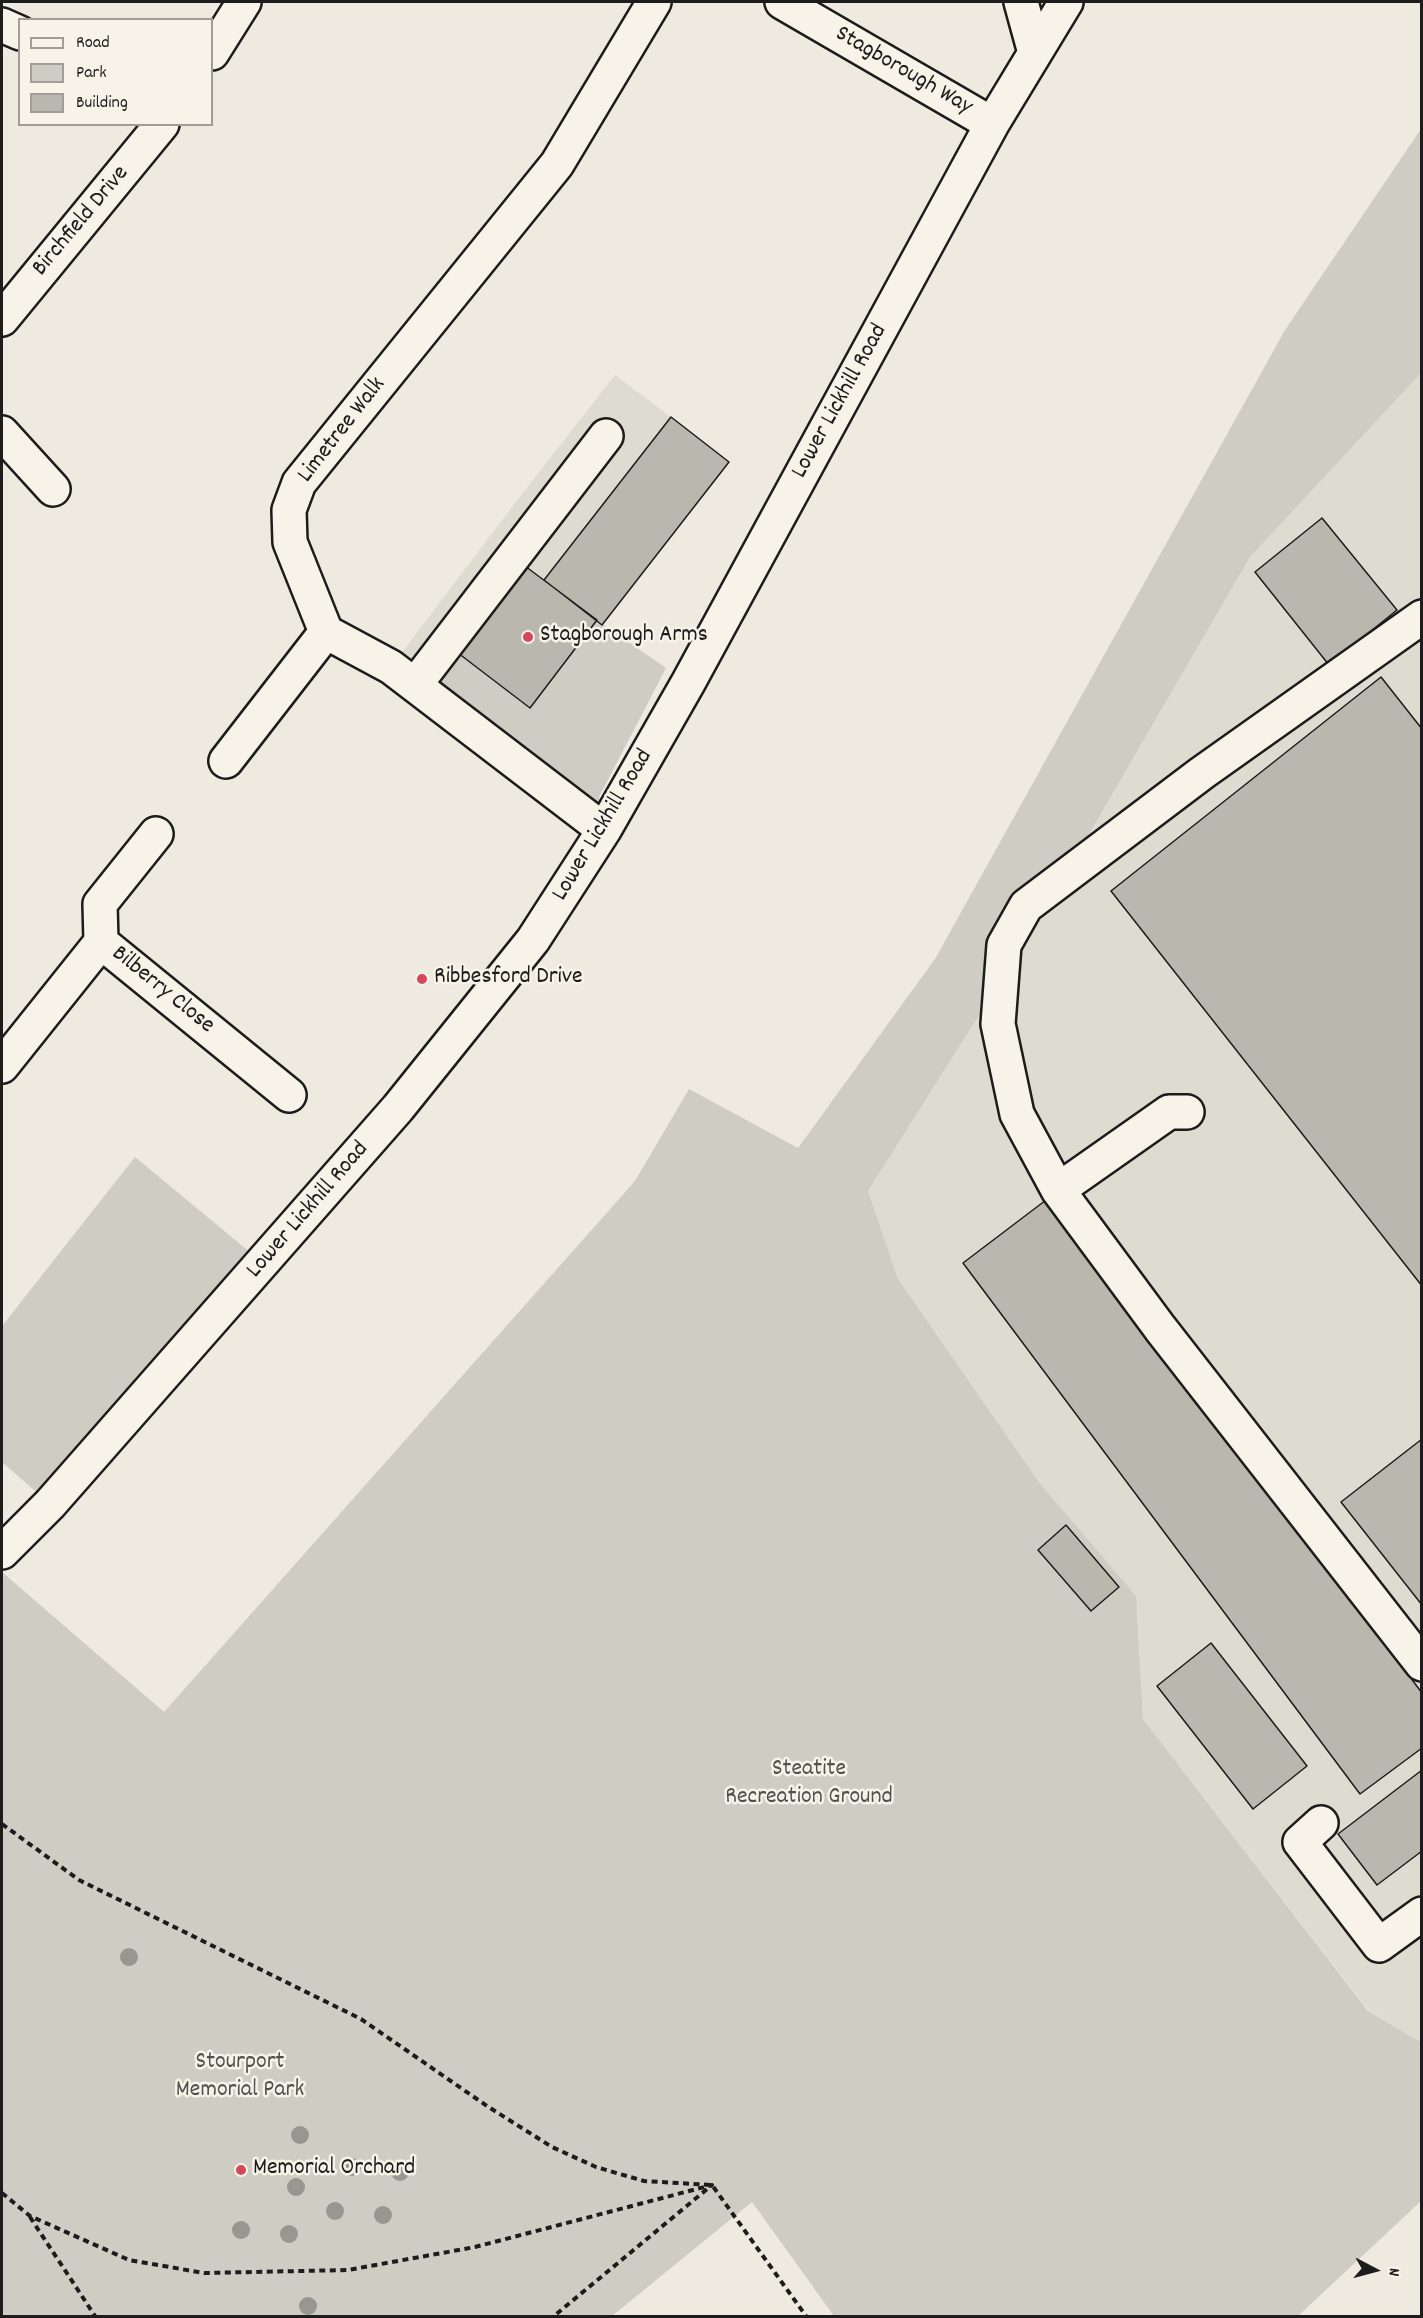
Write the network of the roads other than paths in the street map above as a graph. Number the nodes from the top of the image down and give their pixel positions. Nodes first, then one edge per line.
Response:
1 (244, 2) edge
2 (654, 2) edge
3 (782, 2) edge
4 (1022, 2) edge
5 (1066, 2) edge
6 (2, 25) edge
7 (18, 32) edge
8 (213, 51) edge
9 (1035, 53) junction
10 (992, 124) junction
11 (160, 126) edge
12 (2, 319) edge
13 (2, 433) edge
14 (606, 436) dead end
15 (53, 489) dead end
16 (1422, 617) edge
17 (326, 632) junction
18 (415, 685) junction
19 (225, 760) dead end
20 (604, 830) junction
21 (156, 834) dead end
22 (101, 942) junction
23 (2, 1066) edge
24 (289, 1095) dead end
25 (1187, 1112) dead end
26 (1058, 1190) junction
27 (2, 1552) edge
28 (1422, 1664) edge
29 (1321, 1823) dead end
30 (1422, 1914) edge

1 - 8 street
2 - 17 street, Limetree Walk
3 - 10 street, Stagborough Way
4 - 9 street
5 - 9 street, Lower Lickhill Road
6 - 7 street
9 - 10 street, Lower Lickhill Road
10 - 20 street, Lower Lickhill Road
11 - 12 street, Birchfield Drive
13 - 15 street
14 - 18 street
16 - 26 street
17 - 18 street
17 - 19 street
18 - 20 street
20 - 27 street, Lower Lickhill Road
21 - 22 street
22 - 23 street, Bilberry Close
22 - 24 street, Bilberry Close
25 - 26 street
26 - 28 street
29 - 30 street

